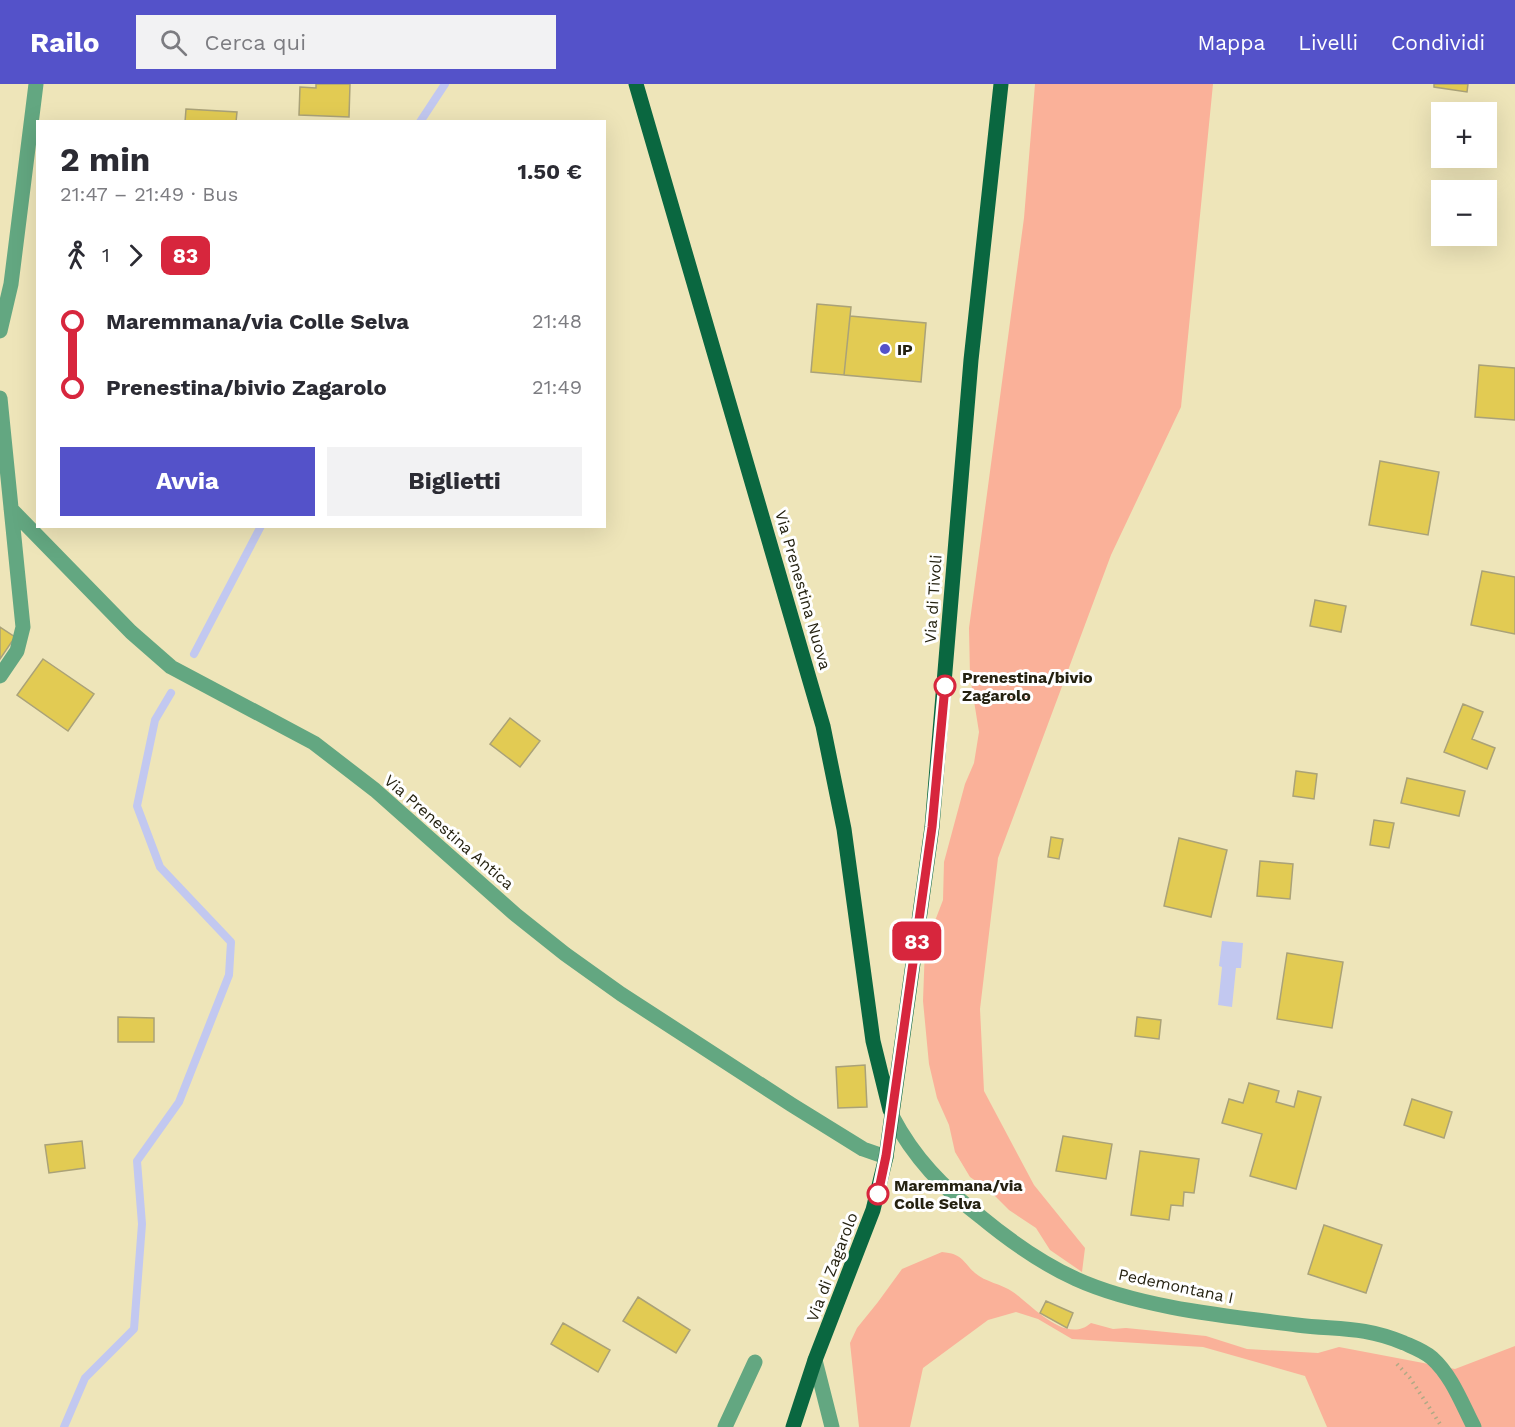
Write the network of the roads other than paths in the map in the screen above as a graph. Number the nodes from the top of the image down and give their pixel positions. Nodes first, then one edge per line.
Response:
1 (36, 84) edge
2 (636, 84) edge
3 (1001, 84) edge
4 (0, 331) edge
5 (0, 398) edge
6 (6, 509) edge
7 (0, 676) edge
8 (892, 1116) junction
9 (886, 1156) junction
10 (815, 1360) junction
11 (755, 1362) dead end
12 (725, 1427) edge
13 (793, 1427) edge
14 (832, 1427) edge
15 (1474, 1427) edge

1 - 4 street
2 - 8 main road, Via Prenestina Nuova
3 - 8 main road, Via di Tivoli
5 - 6 street
6 - 7 street
6 - 9 street, Via Prenestina Antica
8 - 9 main road, Via di Zagarolo
8 - 15 street, Pedemontana I
9 - 10 main road, Via di Zagarolo
10 - 13 main road, Via di Zagarolo
10 - 14 street
11 - 12 street

